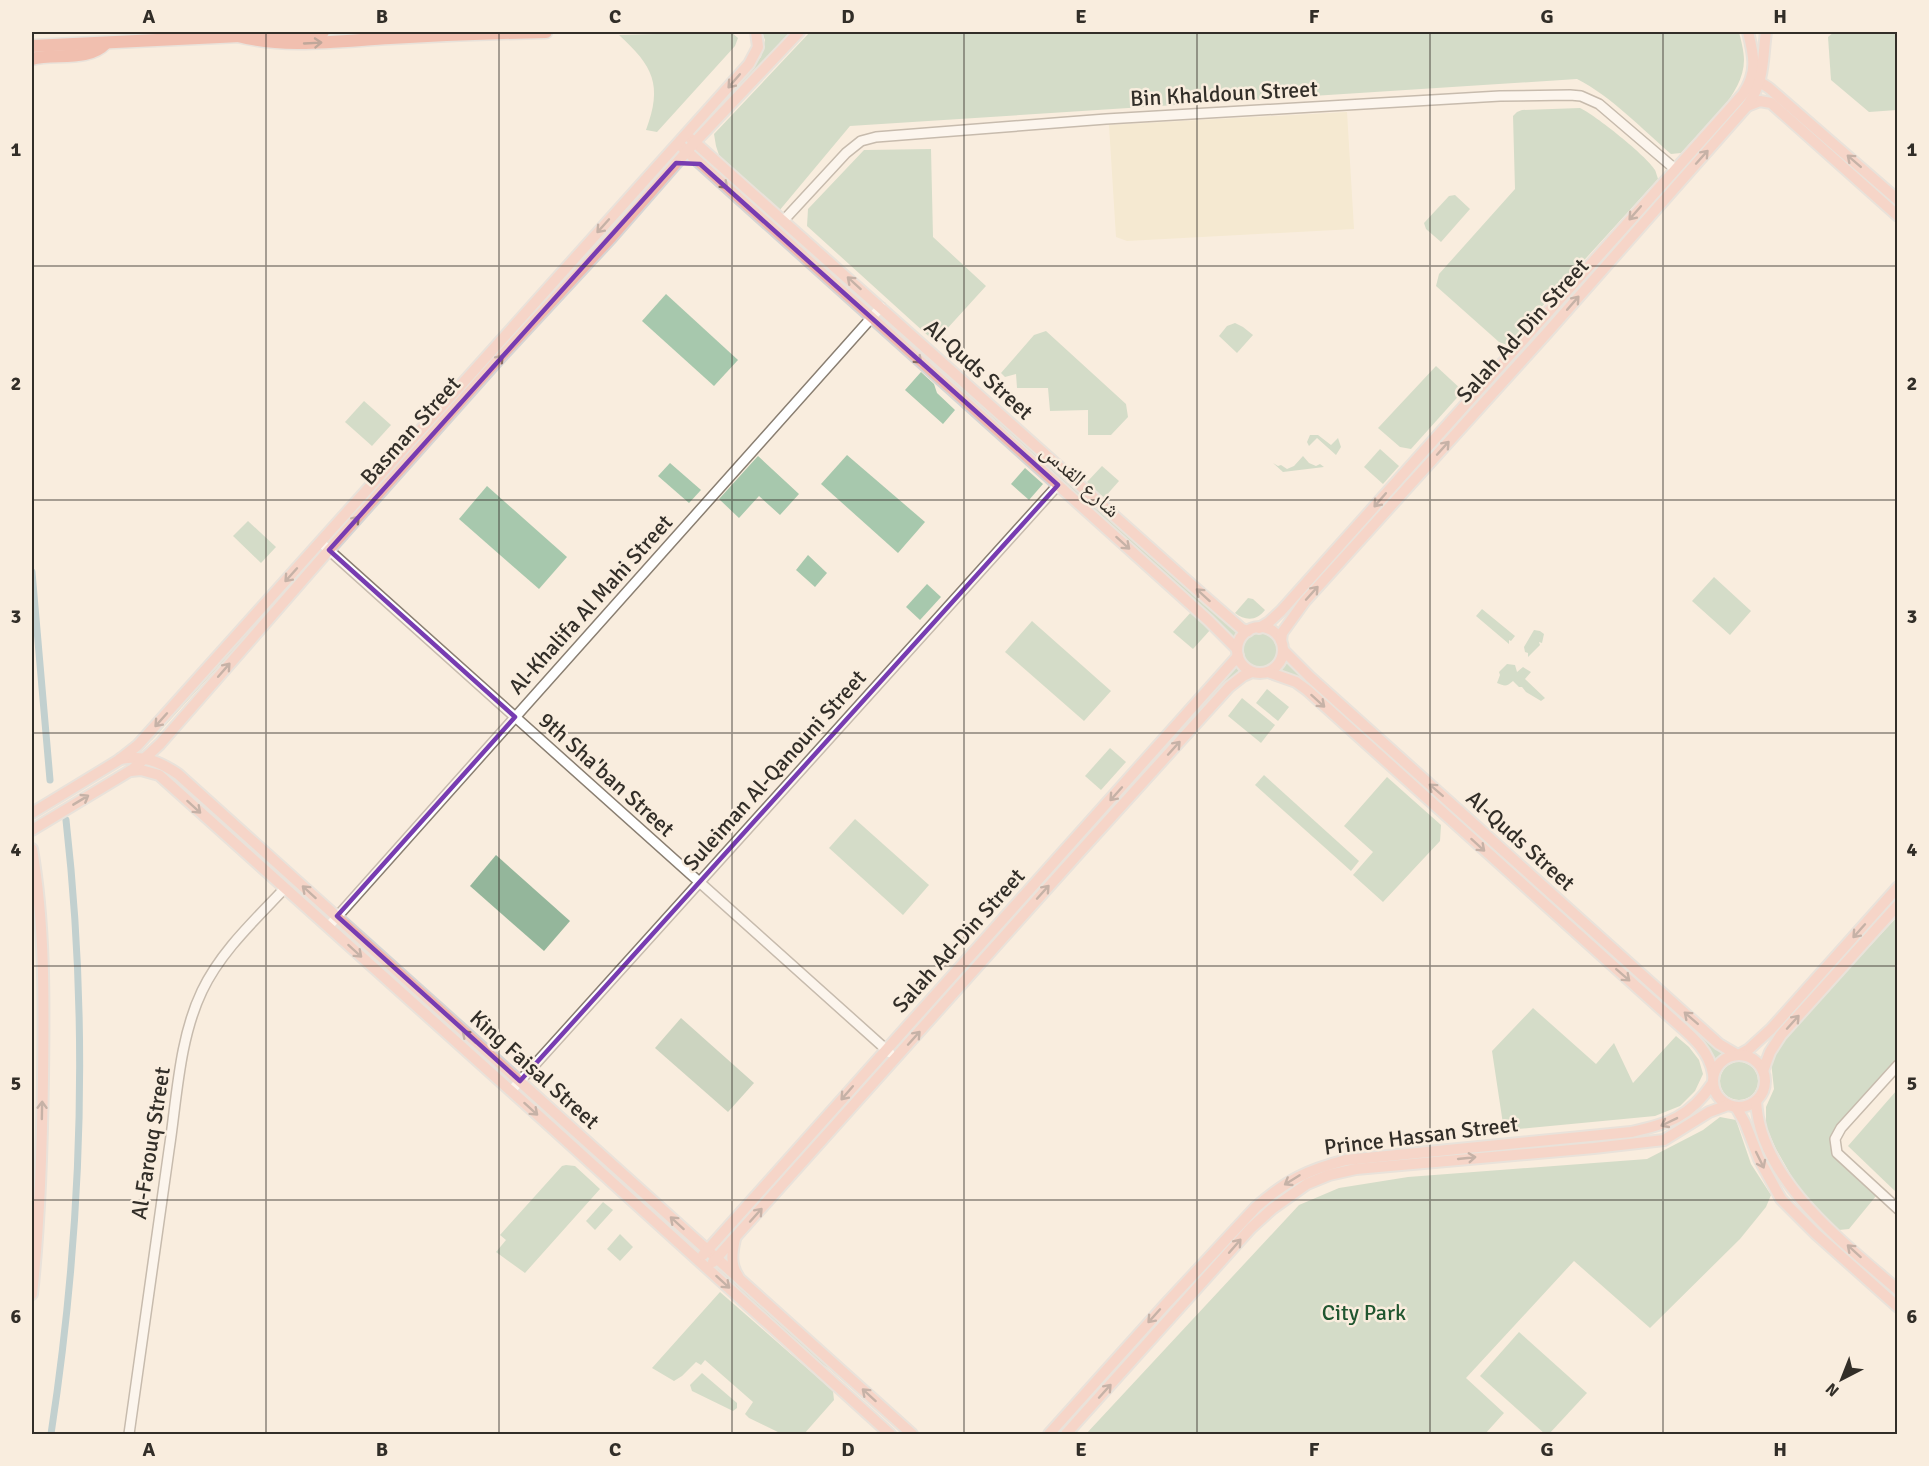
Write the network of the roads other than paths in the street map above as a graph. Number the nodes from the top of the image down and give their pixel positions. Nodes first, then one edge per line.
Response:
1 (323, 32) edge
2 (546, 32) edge
3 (756, 32) edge
4 (799, 32) edge
5 (1748, 32) edge
6 (1766, 32) edge
7 (234, 35) junction
8 (106, 43) junction
9 (32, 45) edge
10 (32, 59) edge
11 (1763, 62) junction
12 (1760, 82) junction
13 (1747, 88) junction
14 (1747, 106) junction
15 (1800, 114) junction
16 (713, 123) junction
17 (686, 134) junction
18 (695, 142) junction
19 (677, 143) junction
20 (687, 152) junction
21 (719, 162) junction
22 (676, 163) junction
23 (700, 164) junction
24 (1674, 169) junction
25 (1898, 200) edge
26 (1898, 216) edge
27 (784, 220) junction
28 (1592, 263) junction
29 (1601, 270) junction
30 (881, 307) junction
31 (872, 318) junction
32 (1058, 485) junction
33 (1352, 540) junction
34 (325, 546) junction
35 (1259, 628) junction
36 (1248, 631) junction
37 (1282, 646) junction
38 (1238, 652) junction
39 (1252, 672) junction
40 (1268, 672) junction
41 (515, 717) junction
42 (145, 758) junction
43 (119, 760) junction
44 (1400, 766) junction
45 (127, 772) junction
46 (178, 774) junction
47 (1411, 776) junction
48 (169, 784) junction
49 (32, 813) edge
50 (32, 830) edge
51 (32, 849) edge
52 (699, 883) junction
53 (1898, 887) edge
54 (285, 888) junction
55 (1898, 905) edge
56 (337, 916) junction
57 (1576, 916) junction
58 (1568, 926) junction
59 (328, 927) junction
60 (886, 1049) junction
61 (1738, 1054) junction
62 (895, 1059) junction
63 (1898, 1065) edge
64 (1763, 1071) junction
65 (1713, 1079) junction
66 (520, 1081) junction
67 (511, 1091) junction
68 (1756, 1101) junction
69 (1732, 1106) junction
70 (1898, 1209) edge
71 (735, 1239) junction
72 (707, 1250) junction
73 (717, 1258) junction
74 (699, 1260) junction
75 (708, 1268) junction
76 (742, 1281) junction
77 (1898, 1290) edge
78 (32, 1291) edge
79 (1898, 1307) edge
80 (129, 1434) edge
81 (890, 1434) edge
82 (912, 1434) edge
83 (1049, 1434) edge
84 (1066, 1434) edge

1 - 7 highway
7 -> 2 highway
3 -> 17 main road, Basman Street
4 - 16 main road, Basman Street
5 - 13 main road, Salah Ad-Din Street
6 - 11 main road, Salah Ad-Din Street
7 - 8 highway
8 - 9 highway
8 - 10 highway
11 - 12 main road, Salah Ad-Din Street
11 - 15 main road
12 - 13 main road
12 - 14 main road, Salah Ad-Din Street
12 - 15 main road
13 - 24 main road, Salah Ad-Din Street
14 - 26 main road
29 -> 14 main road, Salah Ad-Din Street
25 -> 15 main road
16 - 18 main road, Basman Street
16 - 21 main road
17 - 18 main road, Al-Quds Street
17 - 19 main road, Basman Street
18 - 20 main road, Basman Street
18 - 21 main road, Al-Quds Street
19 - 20 main road
19 -> 34 main road, Basman Street
20 - 22 main road, Basman Street
20 - 23 main road
21 - 27 main road, Al-Quds Street
22 - 23 main road
34 -> 22 main road, Basman Street
23 -> 31 main road
24 - 27 street, Bin Khaldoun Street
24 -> 28 main road, Salah Ad-Din Street
30 -> 27 main road, Al-Quds Street
28 - 29 main road
28 -> 33 main road, Salah Ad-Din Street
33 -> 29 main road, Salah Ad-Din Street
30 - 31 street, Al-Khalifa Al Mahi Street
36 -> 30 main road, Al-Quds Street
31 -> 32 main road, شارع القدس
31 - 41 street, Al-Khalifa Al Mahi Street
32 -> 38 main road, شارع القدس
32 - 52 street, Suleiman Al-Qanouni Street
33 - 35 main road, Salah Ad-Din Street
37 -> 33 main road, Salah Ad-Din Street
34 - 41 street, 9th Sha'ban Street
42 -> 34 main road, Basman Street
34 -> 43 main road, Basman Street
35 - 36 main road
35 - 37 main road
36 - 38 main road
37 - 40 main road
37 - 44 main road, Al-Quds Street
38 - 39 main road
38 -> 60 main road, Salah Ad-Din Street
39 - 40 main road
62 -> 39 main road, Salah Ad-Din Street
40 -> 44 main road, Al-Quds Street
41 - 52 street, 9th Sha'ban Street
41 - 56 street, Al-Khalifa Al Mahi Street
42 - 43 main road, King Faisal Street
42 - 45 main road, Basman Street
42 - 46 main road, King Faisal Street
43 - 49 main road, Basman Street
44 - 47 main road, Al-Quds Street
45 - 48 main road, King Faisal Street
50 -> 45 main road, Basman Street
46 - 48 main road
56 -> 46 main road, King Faisal Street
57 -> 47 main road, Al-Quds Street
47 -> 58 main road, Al-Quds Street
48 -> 54 main road, King Faisal Street
78 -> 51 main road
52 - 60 street, 9th Sha'ban Street
52 - 66 street, Suleiman Al-Qanouni Street
53 -> 61 main road
54 - 59 main road, King Faisal Street
54 - 80 street, Al-Farouq Street
64 -> 55 main road
56 - 59 street, Al-Khalifa Al Mahi Street
66 -> 56 main road, King Faisal Street
57 - 58 main road
61 -> 57 main road, Al-Quds Street
58 -> 65 main road, Al-Quds Street
59 -> 67 main road, King Faisal Street
60 - 62 street, 9th Sha'ban Street
60 -> 72 main road, Salah Ad-Din Street
61 - 64 main road
61 - 65 main road
71 -> 62 main road, Salah Ad-Din Street
63 - 70 street
64 - 68 main road
65 - 69 main road
65 -> 83 main road, Prince Hassan Street
66 - 67 street, Suleiman Al-Qanouni Street
72 -> 66 main road, King Faisal Street
67 -> 74 main road, King Faisal Street
68 - 69 main road
77 -> 68 main road
69 -> 79 main road
84 -> 69 main road, Prince Hassan Street
71 - 73 main road, Salah Ad-Din Street
71 - 76 main road
72 - 73 main road, King Faisal Street
72 - 74 main road, Salah Ad-Din Street
73 - 75 main road, Salah Ad-Din Street
73 - 76 main road, King Faisal Street
74 - 75 main road, King Faisal Street
75 -> 81 main road, King Faisal Street
82 -> 76 main road, King Faisal Street

